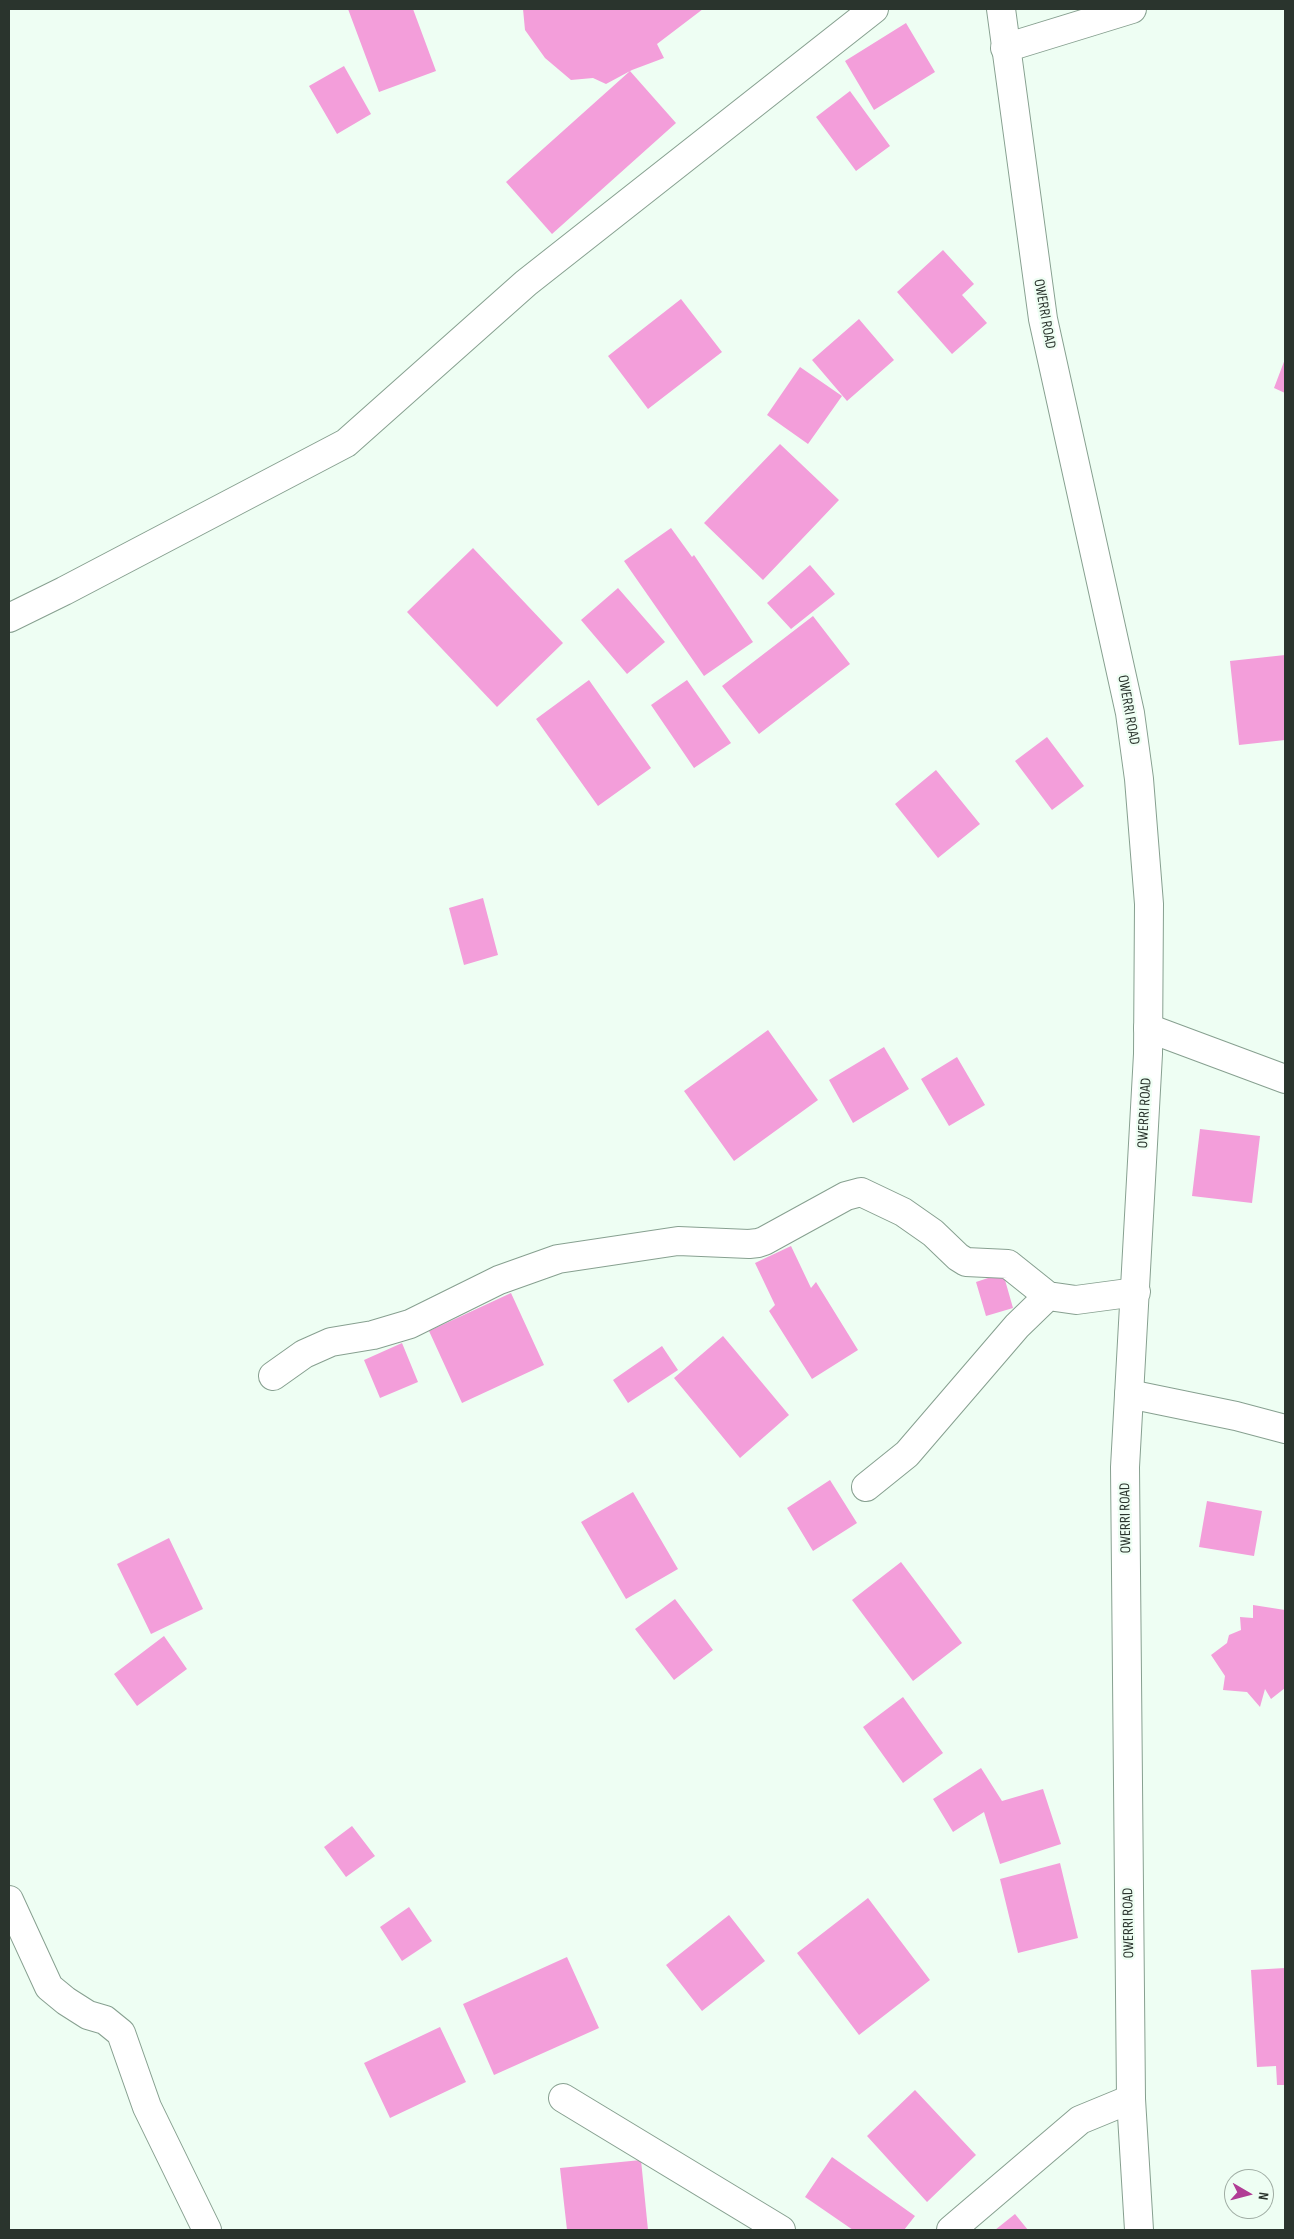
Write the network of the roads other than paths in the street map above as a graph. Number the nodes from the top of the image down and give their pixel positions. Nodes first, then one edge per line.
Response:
1 (874, 9) edge
2 (1001, 9) edge
3 (1132, 9) edge
4 (1005, 48) junction
5 (9, 618) edge
6 (1148, 1028) junction
7 (1285, 1079) edge
8 (1136, 1292) junction
9 (1048, 1296) junction
10 (273, 1376) dead end
11 (1129, 1394) junction
12 (1285, 1429) edge
13 (866, 1487) dead end
14 (9, 1900) edge
15 (563, 2098) dead end
16 (1131, 2099) junction
17 (207, 2230) edge
18 (781, 2230) edge
19 (950, 2230) edge
20 (1139, 2230) edge

1 - 5 street
2 - 4 street, OWERRI ROAD
3 - 4 street
4 - 6 street, OWERRI ROAD
6 - 7 street
6 - 8 street, OWERRI ROAD
8 - 9 street
8 - 11 street, OWERRI ROAD
9 - 10 street
9 - 13 street
11 - 12 street
11 - 16 street, OWERRI ROAD
14 - 17 street
15 - 18 street
16 - 19 street
16 - 20 street, OWERRI ROAD

